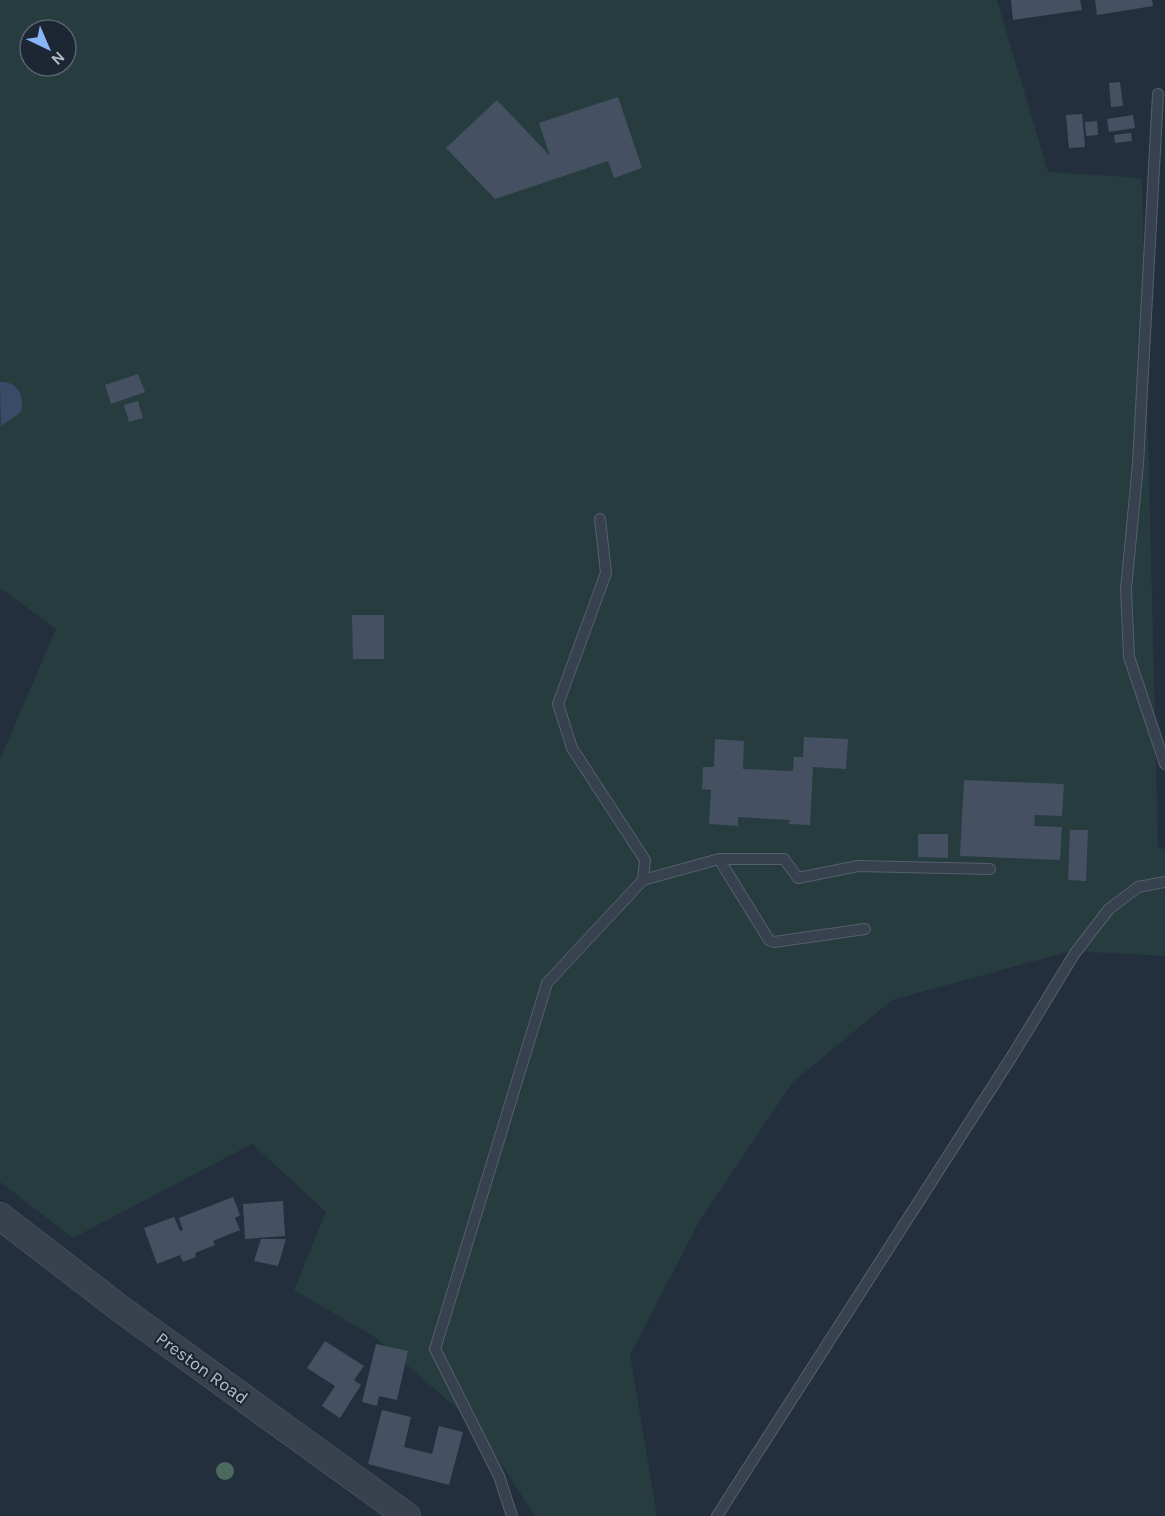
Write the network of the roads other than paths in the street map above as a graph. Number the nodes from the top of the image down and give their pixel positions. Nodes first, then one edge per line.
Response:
1 (1158, 94) dead end
2 (600, 519) dead end
3 (1165, 764) edge
4 (719, 859) junction
5 (990, 869) dead end
6 (643, 880) junction
7 (1165, 882) edge
8 (865, 929) dead end
9 (0, 1215) edge
10 (407, 1516) edge
11 (512, 1516) edge
12 (717, 1516) edge

1 - 3 lane
2 - 6 lane
4 - 5 lane
4 - 6 lane
4 - 8 lane
6 - 11 lane
7 - 12 lane
9 - 10 street, Preston Road

